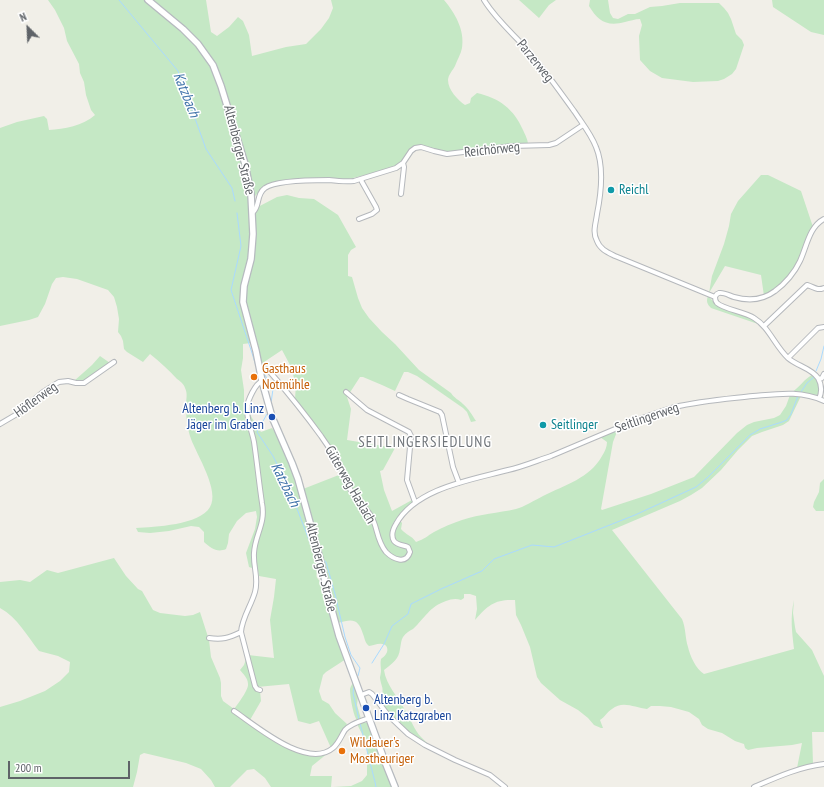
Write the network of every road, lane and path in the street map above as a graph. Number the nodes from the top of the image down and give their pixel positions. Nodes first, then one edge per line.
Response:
1 (148, 0) edge
2 (484, 0) edge
3 (583, 125) junction
4 (403, 163) junction
5 (360, 179) junction
6 (401, 194) dead end
7 (253, 212) junction
8 (824, 219) edge
9 (359, 220) dead end
10 (824, 288) edge
11 (715, 297) junction
12 (764, 326) junction
13 (824, 327) edge
14 (788, 358) junction
15 (114, 362) dead end
16 (259, 368) junction
17 (824, 374) edge
18 (819, 379) junction
19 (262, 381) junction
20 (346, 392) dead end
21 (399, 395) dead end
22 (819, 399) junction
23 (824, 401) edge
24 (0, 424) edge
25 (459, 483) junction
26 (415, 502) junction
27 (241, 632) junction
28 (209, 638) dead end
29 (260, 690) dead end
30 (361, 695) junction
31 (234, 710) dead end
32 (369, 718) junction
33 (824, 764) edge
34 (396, 787) edge
35 (505, 787) edge
36 (754, 787) edge

1 - 7 street, Altenberger Straße
2 - 3 street, Parzerweg
3 - 4 street, Reichörweg
3 - 11 street, Parzerweg
4 - 5 street, Reichörweg
4 - 6 street
5 - 7 street, Reichörweg
5 - 9 street
7 - 16 street, Altenberger Straße
8 - 11 street
10 - 12 street
11 - 12 street
12 - 14 street
13 - 14 street
14 - 18 street
15 - 24 street, Höflerweg
16 - 19 street, Altenberger Straße
16 - 26 street, Güterweg Haslach
17 - 18 street
18 - 22 street
19 - 27 street
19 - 30 street, Altenberger Straße
20 - 26 street
21 - 25 street
22 - 23 street
22 - 25 street, Seitlingerweg
25 - 26 street, Güterweg Haslach
27 - 28 street
27 - 29 street
30 - 32 street, Altenberger Straße
30 - 35 street
31 - 32 street
32 - 34 street, Altenberger Straße
33 - 36 street

